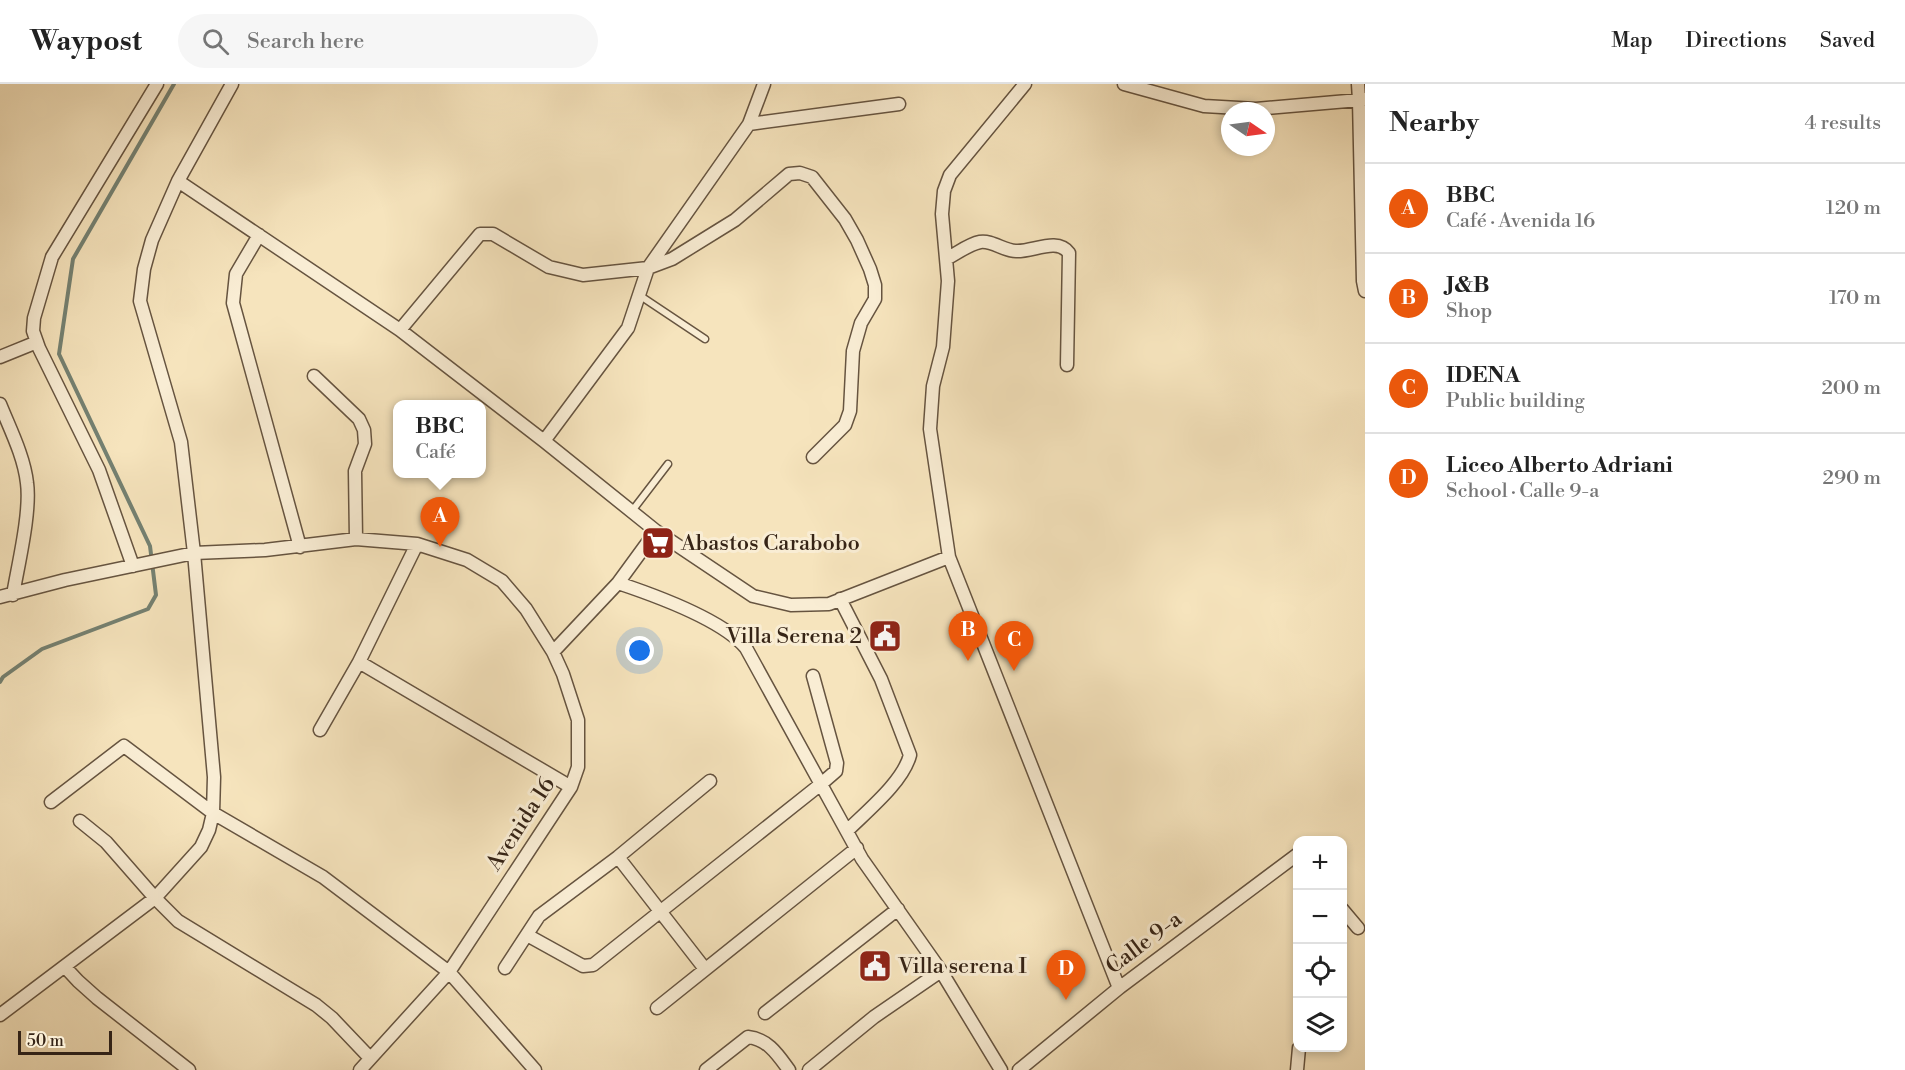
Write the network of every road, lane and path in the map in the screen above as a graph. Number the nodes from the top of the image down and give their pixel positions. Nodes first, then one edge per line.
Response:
1 (158, 84) edge
2 (232, 84) edge
3 (764, 84) edge
4 (1025, 84) edge
5 (1124, 84) edge
6 (1358, 84) edge
7 (1362, 100) edge
8 (899, 104) dead end
9 (748, 124) junction
10 (178, 181) junction
11 (259, 235) junction
12 (946, 259) junction
13 (648, 268) junction
14 (1365, 291) edge
15 (638, 295) junction
16 (400, 330) junction
17 (705, 339) dead end
18 (37, 342) junction
19 (0, 357) edge
20 (1067, 365) dead end
21 (314, 376) dead end
22 (0, 404) edge
23 (544, 441) junction
24 (813, 457) dead end
25 (668, 464) dead end
26 (632, 512) junction
27 (656, 531) junction
28 (356, 539) junction
29 (417, 544) junction
30 (300, 547) junction
31 (194, 553) junction
32 (949, 556) junction
33 (133, 566) junction
34 (618, 583) junction
35 (6, 596) edge
36 (840, 599) junction
37 (553, 652) junction
38 (359, 662) junction
39 (813, 676) dead end
40 (320, 730) dead end
41 (710, 782) dead end
42 (821, 784) junction
43 (571, 787) junction
44 (51, 802) dead end
45 (213, 813) junction
46 (80, 820) dead end
47 (847, 831) junction
48 (857, 848) junction
49 (618, 857) junction
50 (1293, 858) edge
51 (155, 898) junction
52 (897, 909) junction
53 (660, 913) junction
54 (1347, 915) edge
55 (1358, 928) dead end
56 (527, 935) junction
57 (65, 967) junction
58 (505, 968) dead end
59 (705, 969) junction
60 (941, 971) junction
61 (449, 972) junction
62 (1119, 988) junction
63 (657, 1008) dead end
64 (765, 1013) dead end
65 (0, 1015) edge
66 (1299, 1052) edge
67 (370, 1058) junction
68 (189, 1070) edge
69 (360, 1070) edge
70 (535, 1070) edge
71 (706, 1070) edge
72 (789, 1070) edge
73 (809, 1070) edge
74 (1001, 1070) edge
75 (1019, 1070) edge
76 (1297, 1070) edge

1 - 18 street
2 - 10 street
3 - 9 street
4 - 12 street
5 - 7 street
6 - 7 street
7 - 14 street
8 - 9 street
9 - 13 street
10 - 11 street
10 - 31 street
11 - 16 street
11 - 30 street
12 - 20 street
12 - 32 street
13 - 15 street
13 - 16 street
13 - 24 street
15 - 17 lane
15 - 23 street
16 - 23 street
18 - 19 street
18 - 33 street
21 - 28 street
22 - 35 street
23 - 26 street
25 - 26 lane
26 - 27 street
27 - 34 street
27 - 36 street
28 - 29 street, Avenida 16
28 - 30 street, Avenida 16
29 - 37 street, Avenida 16
29 - 38 street
30 - 31 street, Avenida 16
31 - 33 street, Avenida 16
31 - 45 street
32 - 36 street
32 - 62 street
33 - 35 street
34 - 37 street
34 - 42 street
36 - 47 street
37 - 43 street, Avenida 16
38 - 40 street
38 - 43 street
39 - 42 street
41 - 49 street
42 - 47 street
42 - 53 street
43 - 61 street, Avenida 16
44 - 45 street
45 - 51 street
45 - 61 street
46 - 51 street
47 - 48 street
48 - 52 street
48 - 59 street
49 - 53 street
49 - 56 street
50 - 62 street, Calle 9-a
51 - 57 street
51 - 67 street
52 - 60 street
52 - 64 street
53 - 56 street
53 - 59 street
54 - 55 street
56 - 58 street
57 - 65 street
57 - 68 street
59 - 63 street
60 - 73 street
60 - 74 street
61 - 67 street, Avenida 16
61 - 70 street
62 - 75 street, Calle 9-a
66 - 76 street
67 - 69 street, Avenida 16
71 - 72 street

